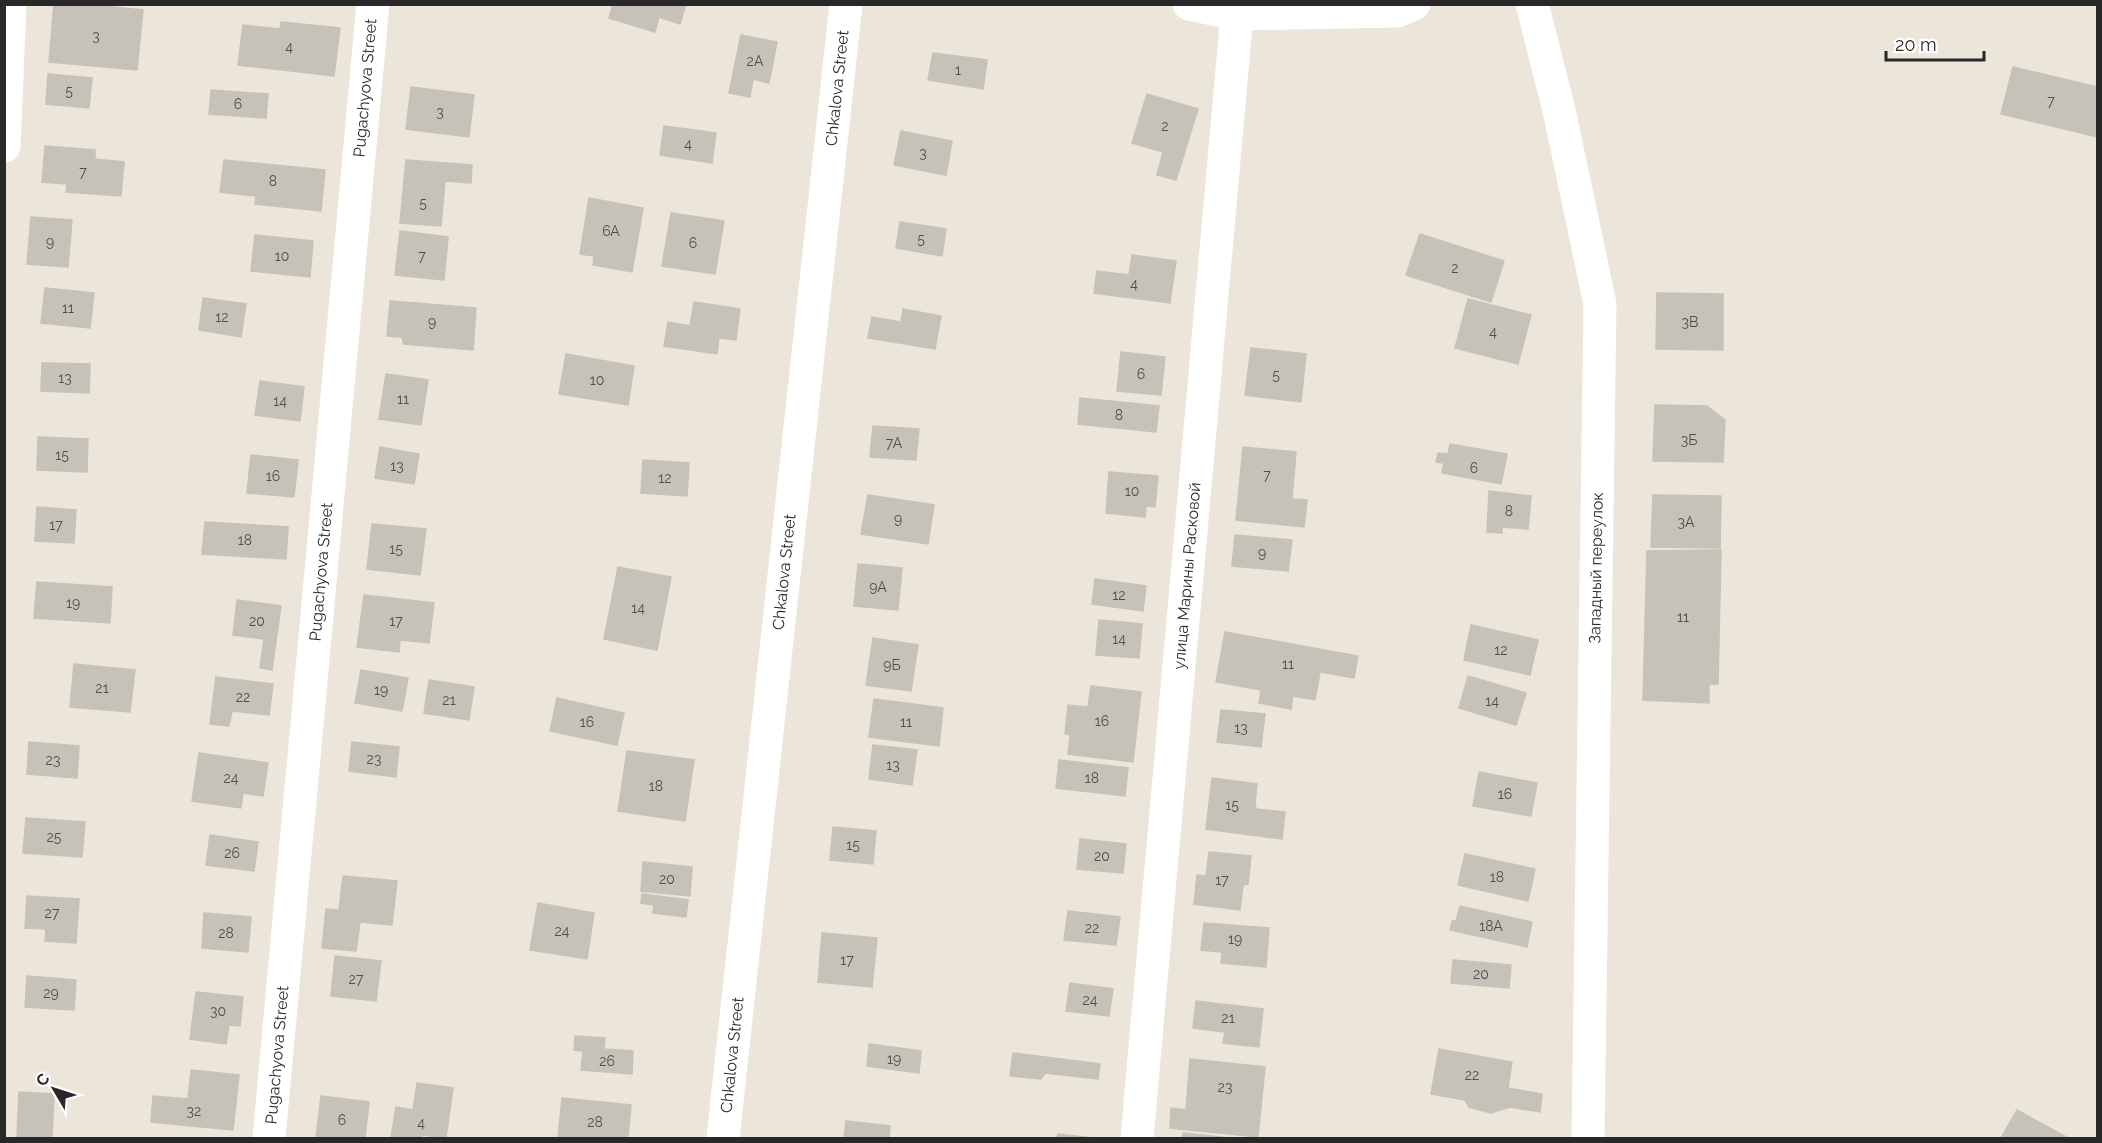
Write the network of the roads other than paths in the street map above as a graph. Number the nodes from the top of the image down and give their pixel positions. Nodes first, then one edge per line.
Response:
1 (10, 4) edge
2 (373, 4) edge
3 (846, 4) edge
4 (1189, 4) edge
5 (1414, 4) edge
6 (1532, 4) edge
7 (1237, 14) junction
8 (4, 146) edge
9 (269, 1138) edge
10 (723, 1138) edge
11 (1137, 1138) edge
12 (1588, 1138) edge

1 - 8 street
2 - 9 street, Pugachyova Street
3 - 10 street, Chkalova Street
4 - 7 street
5 - 7 street
6 - 12 street, Западный переулок
7 - 11 street, улица Марины Расковой

